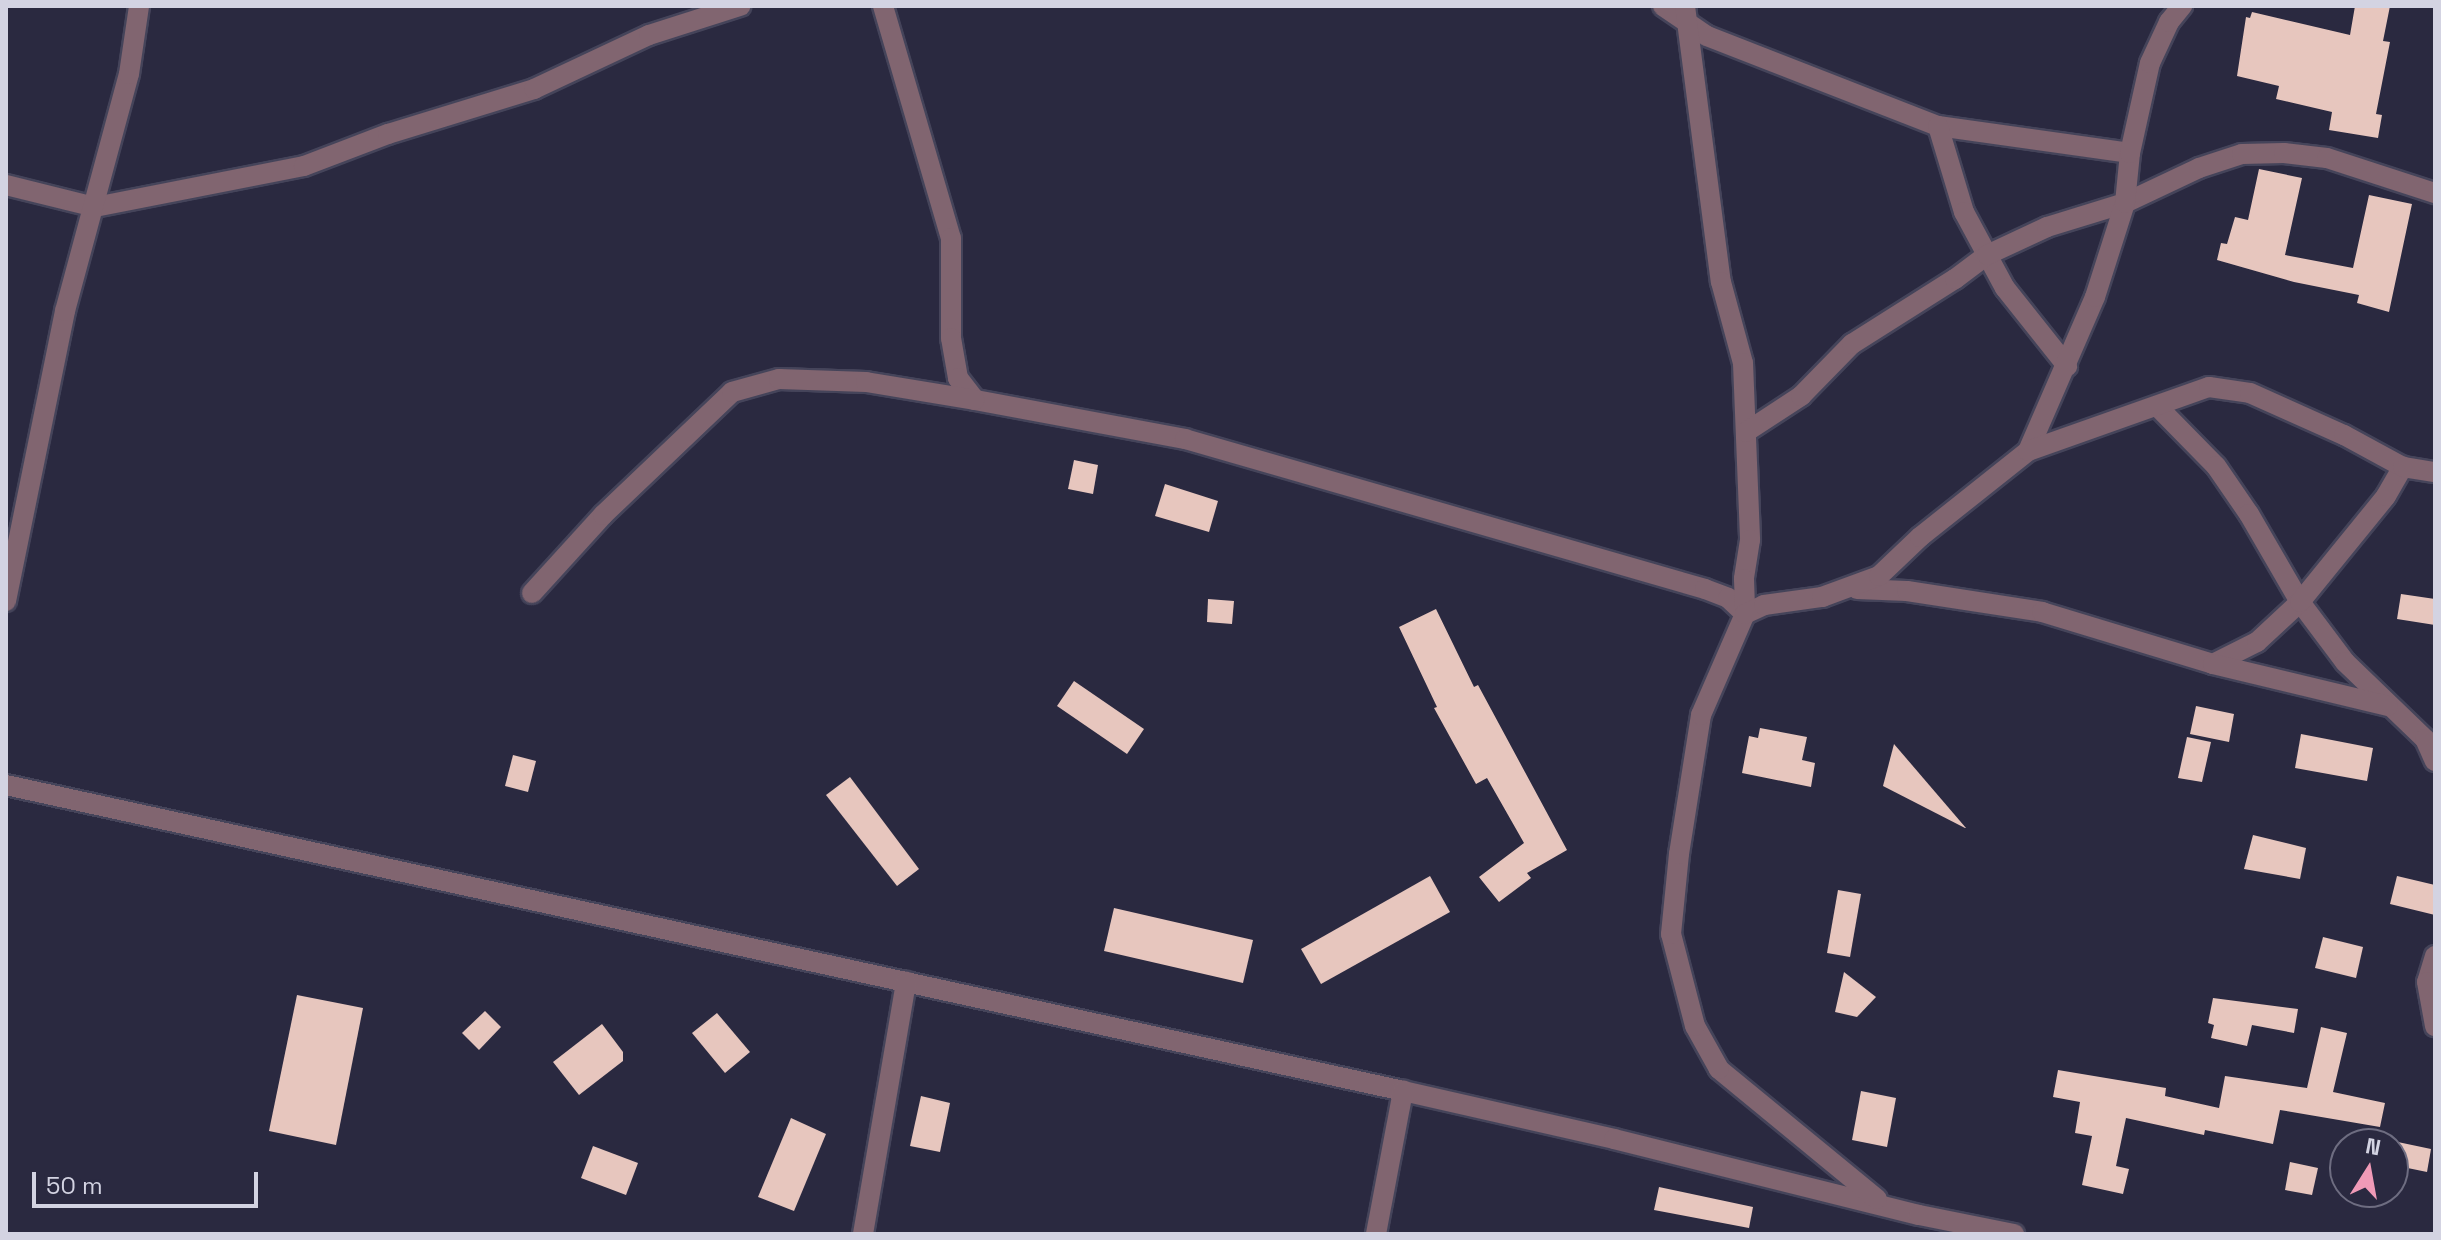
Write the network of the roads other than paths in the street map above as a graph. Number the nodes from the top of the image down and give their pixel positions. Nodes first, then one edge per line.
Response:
1 (139, 6) edge
2 (740, 6) edge
3 (883, 6) edge
4 (1663, 6) edge
5 (2182, 6) edge
6 (1687, 16) edge
7 (1938, 126) junction
8 (2130, 153) junction
9 (6, 185) edge
10 (2435, 193) edge
11 (2125, 203) junction
12 (95, 207) junction
13 (1987, 255) junction
14 (2067, 366) junction
15 (975, 400) junction
16 (2157, 406) junction
17 (1746, 432) junction
18 (2028, 451) junction
19 (2403, 467) junction
20 (2435, 472) edge
21 (1845, 588) junction
22 (532, 593) dead end
23 (6, 601) edge
24 (2300, 602) junction
25 (1745, 614) junction
26 (2213, 664) junction
27 (2388, 706) junction
28 (2435, 761) edge
29 (6, 785) edge
30 (2435, 956) edge
31 (906, 982) junction
32 (2435, 1026) edge
33 (1403, 1091) junction
34 (1883, 1204) junction
35 (1918, 1224) edge
36 (863, 1234) edge
37 (1376, 1234) edge
38 (2014, 1234) edge

1 - 12 street
2 - 12 street
3 - 15 street
4 - 6 street
5 - 8 street
6 - 7 street
6 - 17 street
7 - 8 street
7 - 13 street
8 - 11 street
9 - 12 street
10 - 11 street
11 - 13 street
11 - 14 street
12 - 23 street
13 - 14 street
13 - 17 street
14 - 18 street
15 - 22 street
15 - 25 street
16 - 18 street
16 - 19 street
16 - 24 street
17 - 25 street
18 - 21 street
19 - 20 street
19 - 24 street
21 - 25 street
21 - 26 street
24 - 26 street
24 - 27 street
25 - 34 street
26 - 27 street
27 - 28 street
29 - 31 street
30 - 32 street
31 - 33 street
31 - 36 street
33 - 34 street
33 - 37 street
34 - 35 street
35 - 38 street

